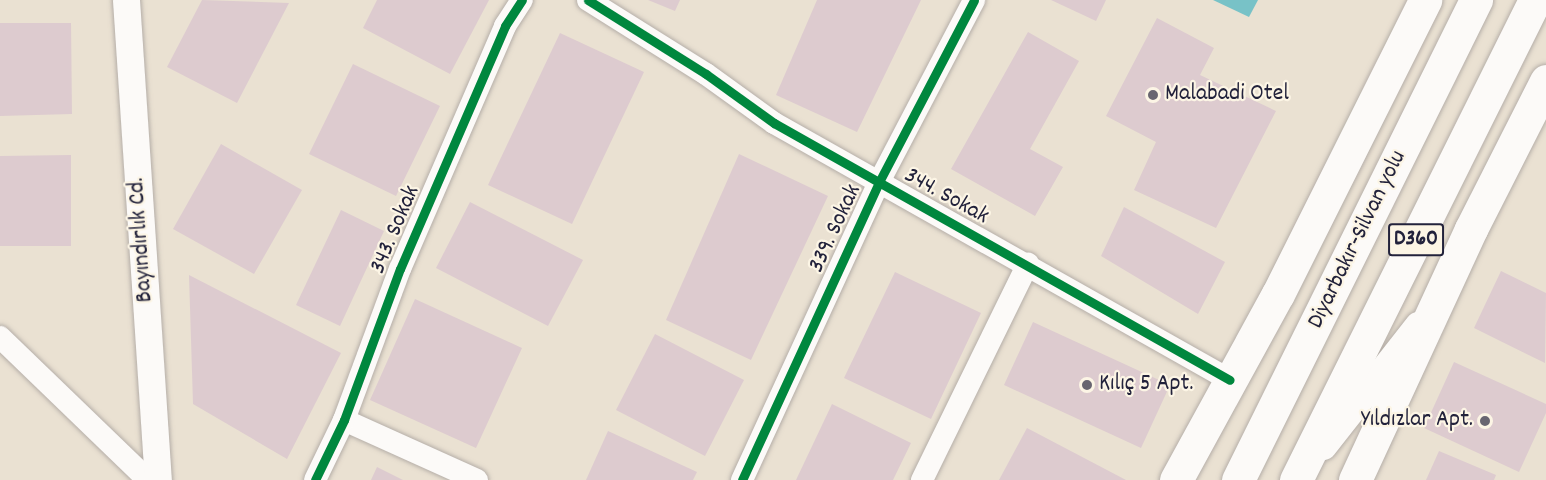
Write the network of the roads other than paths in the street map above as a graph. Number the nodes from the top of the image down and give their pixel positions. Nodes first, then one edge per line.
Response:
1 (126, 0) edge
2 (522, 0) edge
3 (588, 0) edge
4 (974, 0) edge
5 (1425, 0) edge
6 (1476, 0) edge
7 (1535, 0) edge
8 (1546, 81) edge
9 (879, 182) junction
10 (1028, 264) junction
11 (1442, 294) junction
12 (0, 338) edge
13 (1230, 380) junction
14 (344, 420) junction
15 (1262, 432) junction
16 (148, 480) edge
17 (158, 480) edge
18 (315, 480) edge
19 (477, 480) edge
20 (742, 480) edge
21 (922, 480) edge
22 (1176, 480) edge
23 (1230, 480) edge
24 (1238, 480) edge
25 (1296, 480) edge
26 (1355, 480) edge

1 - 17 street, Bayındırlık Cd.
2 - 14 street, 343. Sokak
3 - 9 street, 344. Sokak
4 - 9 street, 339. Sokak
5 - 13 highway
6 - 15 highway, Diyarbakır-Silvan yolu / D360
7 - 25 highway, D360
8 - 11 highway
9 - 10 street, 344. Sokak
9 - 20 street, 339. Sokak
10 - 13 street, 344. Sokak
10 - 21 street
11 - 25 street
11 - 26 highway
12 - 16 street
13 - 22 highway
14 - 18 street, 343. Sokak
14 - 19 street
15 - 23 highway
15 - 24 highway, Diyarbakır-Silvan yolu / D360

